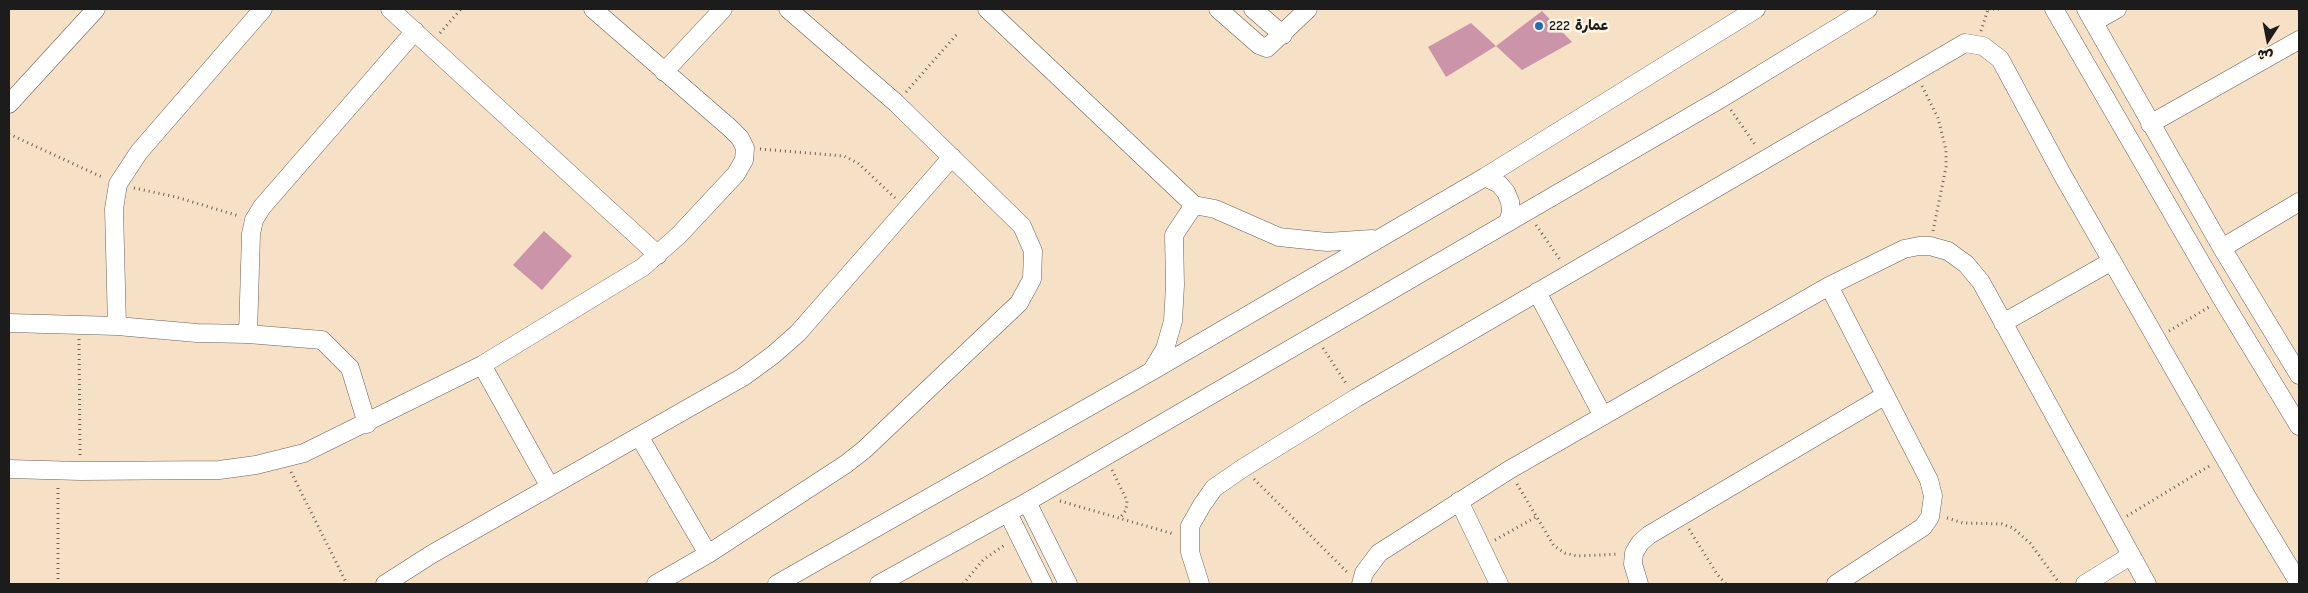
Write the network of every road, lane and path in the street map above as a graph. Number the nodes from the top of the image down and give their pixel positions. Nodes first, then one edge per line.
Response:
1 (96, 9) edge
2 (264, 9) edge
3 (390, 9) edge
4 (461, 9) edge
5 (594, 9) edge
6 (723, 9) edge
7 (788, 9) edge
8 (987, 9) edge
9 (1218, 9) edge
10 (1253, 9) edge
11 (1308, 9) edge
12 (1756, 9) edge
13 (1868, 9) edge
14 (1988, 9) edge
15 (2003, 9) edge
16 (2054, 9) edge
17 (2117, 9) edge
18 (2090, 16) edge
19 (415, 31) junction
20 (958, 33) dead end
21 (1282, 35) junction
22 (2299, 40) edge
23 (1977, 44) junction
24 (429, 45) junction
25 (1915, 71) junction
26 (664, 72) junction
27 (1722, 98) junction
28 (896, 103) junction
29 (9, 104) edge
30 (2150, 124) junction
31 (745, 148) junction
32 (952, 157) junction
33 (1765, 159) junction
34 (1485, 177) junction
35 (2299, 202) edge
36 (1194, 206) junction
37 (907, 209) junction
38 (1526, 211) junction
39 (1508, 222) junction
40 (1376, 239) junction
41 (1930, 246) junction
42 (2222, 248) junction
43 (658, 255) junction
44 (2112, 261) junction
45 (1570, 273) junction
46 (1829, 286) junction
47 (1537, 292) junction
48 (2222, 299) junction
49 (2003, 323) junction
50 (9, 324) edge
51 (79, 326) junction
52 (117, 326) junction
53 (248, 334) junction
54 (1314, 335) junction
55 (2157, 338) junction
56 (482, 365) junction
57 (1152, 371) junction
58 (2299, 376) edge
59 (1884, 396) junction
60 (1356, 398) junction
61 (1603, 416) junction
62 (367, 424) junction
63 (2299, 426) edge
64 (639, 436) junction
65 (2225, 456) junction
66 (1105, 457) junction
67 (284, 458) junction
68 (1243, 468) junction
69 (9, 469) edge
70 (58, 470) junction
71 (1509, 470) junction
72 (80, 471) junction
73 (550, 488) junction
74 (1033, 498) junction
75 (1459, 500) junction
76 (1933, 506) junction
77 (1008, 513) junction
78 (1682, 516) junction
79 (1536, 517) junction
80 (1120, 518) junction
81 (2113, 524) junction
82 (1020, 537) junction
83 (1189, 538) junction
84 (1482, 548) junction
85 (1634, 553) junction
86 (708, 554) junction
87 (2130, 556) junction
88 (1357, 581) edge
89 (2299, 583) edge
90 (58, 584) edge
91 (346, 584) edge
92 (385, 584) edge
93 (656, 584) edge
94 (777, 584) edge
95 (879, 584) edge
96 (963, 584) edge
97 (1044, 584) edge
98 (1068, 584) edge
99 (1200, 584) edge
100 (1499, 584) edge
101 (1639, 584) edge
102 (1726, 584) edge
103 (1836, 584) edge
104 (2060, 584) edge
105 (2085, 584) edge
106 (2147, 584) edge

1 - 29 street
2 - 52 street
3 - 19 street
4 - 24 path
5 - 26 street
6 - 26 street
7 - 28 street
8 - 36 street
9 - 21 street
10 - 21 street
11 - 21 street
12 - 34 street
13 - 27 street
14 - 15 path
14 - 23 path
16 - 48 street
17 - 18 street
18 - 30 street
19 - 24 street
19 - 53 street
20 - 28 path
22 - 30 street
23 - 25 street
23 - 44 street
24 - 43 street
25 - 33 street
25 - 41 path
26 - 31 street
27 - 33 path
27 - 38 street
28 - 32 street
30 - 42 street
31 - 37 path
31 - 43 street
32 - 37 street
32 - 86 street
33 - 45 street
34 - 39 street
34 - 40 street
35 - 42 street
36 - 40 street
36 - 57 street
37 - 64 street
38 - 39 street
38 - 45 path
39 - 54 street
40 - 57 street
41 - 46 street
41 - 49 street
42 - 58 street
43 - 56 street
44 - 49 street
44 - 55 street
45 - 47 street
46 - 59 street
46 - 61 street
47 - 60 street
47 - 61 street
48 - 55 path
48 - 63 street
49 - 81 street
50 - 51 street
51 - 52 street
51 - 72 path
52 - 53 street
53 - 62 street
54 - 60 path
54 - 66 street
55 - 65 street
56 - 62 street
56 - 73 street
57 - 94 street
59 - 76 street
59 - 78 street
60 - 68 street
61 - 71 street
62 - 67 street
64 - 73 street
64 - 86 street
65 - 81 path
65 - 89 street
66 - 74 street
66 - 80 path
67 - 72 street
67 - 91 path
68 - 83 street
68 - 88 path
69 - 70 street
70 - 72 street
70 - 90 path
71 - 75 street
71 - 79 path
73 - 92 street
74 - 77 street
74 - 80 path
74 - 98 street
75 - 84 street
75 - 88 street
76 - 103 street
76 - 104 path
77 - 82 street
77 - 95 street
78 - 85 street
78 - 102 path
79 - 84 path
79 - 85 path
80 - 83 path
81 - 87 street
82 - 96 path
82 - 97 street
83 - 99 street
84 - 100 street
85 - 101 street
86 - 93 street
87 - 105 street
87 - 106 street

